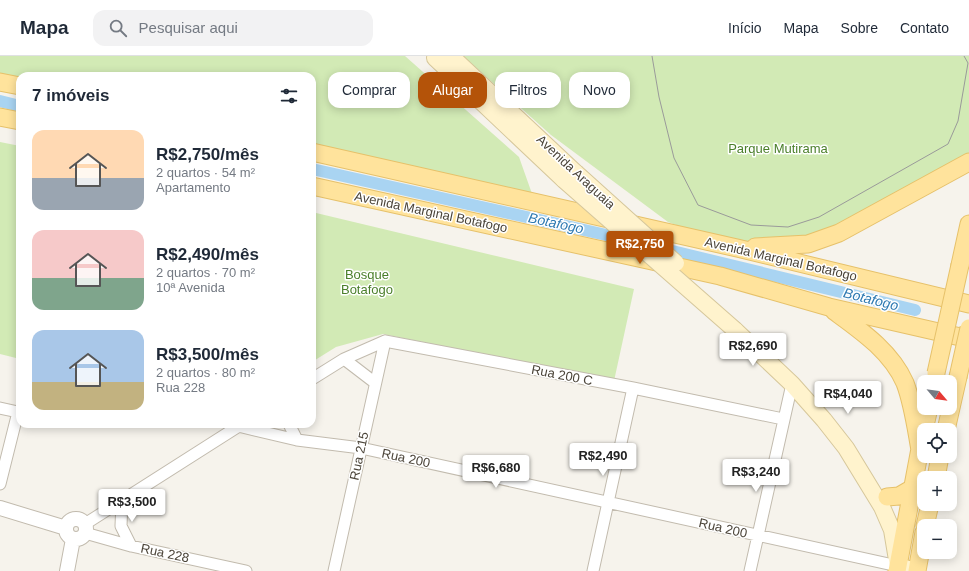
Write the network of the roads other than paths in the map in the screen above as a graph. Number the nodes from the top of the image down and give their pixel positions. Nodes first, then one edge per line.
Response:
1 (443, 57) edge
2 (0, 82) edge
3 (16, 85) edge
4 (0, 116) edge
5 (16, 120) edge
6 (316, 153) edge
7 (969, 162) edge
8 (316, 187) edge
9 (969, 224) edge
10 (737, 248) junction
11 (969, 304) edge
12 (829, 307) junction
13 (738, 327) junction
14 (969, 328) edge
15 (969, 339) edge
16 (385, 341) junction
17 (344, 359) junction
18 (936, 375) edge
19 (316, 376) edge
20 (374, 382) junction
21 (792, 384) junction
22 (633, 388) junction
23 (0, 408) edge
24 (16, 408) edge
25 (782, 419) junction
26 (16, 420) edge
27 (948, 423) edge
28 (235, 428) edge
29 (251, 428) edge
30 (291, 428) edge
31 (917, 437) edge
32 (297, 440) junction
33 (361, 448) junction
34 (917, 463) edge
35 (0, 484) edge
36 (911, 490) junction
37 (887, 497) junction
38 (122, 502) junction
39 (609, 502) junction
40 (0, 508) edge
41 (77, 531) junction
42 (758, 536) junction
43 (902, 539) junction
44 (131, 546) junction
45 (918, 559) edge
46 (897, 569) edge
47 (67, 571) edge
48 (246, 571) edge
49 (334, 571) edge
50 (593, 571) edge
51 (750, 571) edge
52 (916, 571) edge

1 - 13 main road, Avenida Araguaia, bridge
2 - 3 main road
4 - 5 main road
6 - 10 main road, Avenida Marginal Botafogo
7 - 10 main road
8 - 12 main road, Avenida Marginal Botafogo
9 - 18 main road, bridge
10 - 11 main road, Avenida Marginal Botafogo
12 - 15 main road, Avenida Marginal Botafogo
12 - 31 main road
13 - 21 main road, Avenida Araguaia
13 - 37 main road, Avenida Araguaia
14 - 27 main road, bridge
16 - 17 street
16 - 20 street, Rua 215
16 - 22 street, Rua 200 C
17 - 19 street
17 - 20 street
20 - 33 street, Rua 215
21 - 25 street
21 - 46 main road, Avenida Araguaia
22 - 25 street, Rua 200 C
22 - 39 street
23 - 24 street
25 - 42 street
26 - 35 street
28 - 38 street, Rua 200
29 - 32 street, Rua 200
30 - 32 street
32 - 33 street, Rua 200
33 - 39 street, Rua 200
33 - 49 street, Rua 215
34 - 36 main road
36 - 37 main road
36 - 43 main road
37 - 43 main road, Avenida Araguaia
38 - 41 street, Rua 200
38 - 44 street, Rua 228
39 - 42 street, Rua 200
39 - 50 street
40 - 41 street
41 - 44 street, Rua 228
41 - 47 street
42 - 46 street, Rua 200
42 - 51 street
43 - 46 main road
43 - 52 main road, Avenida Araguaia
44 - 48 street, Rua 228
45 - 52 main road
46 - 52 main road, Rua 200

